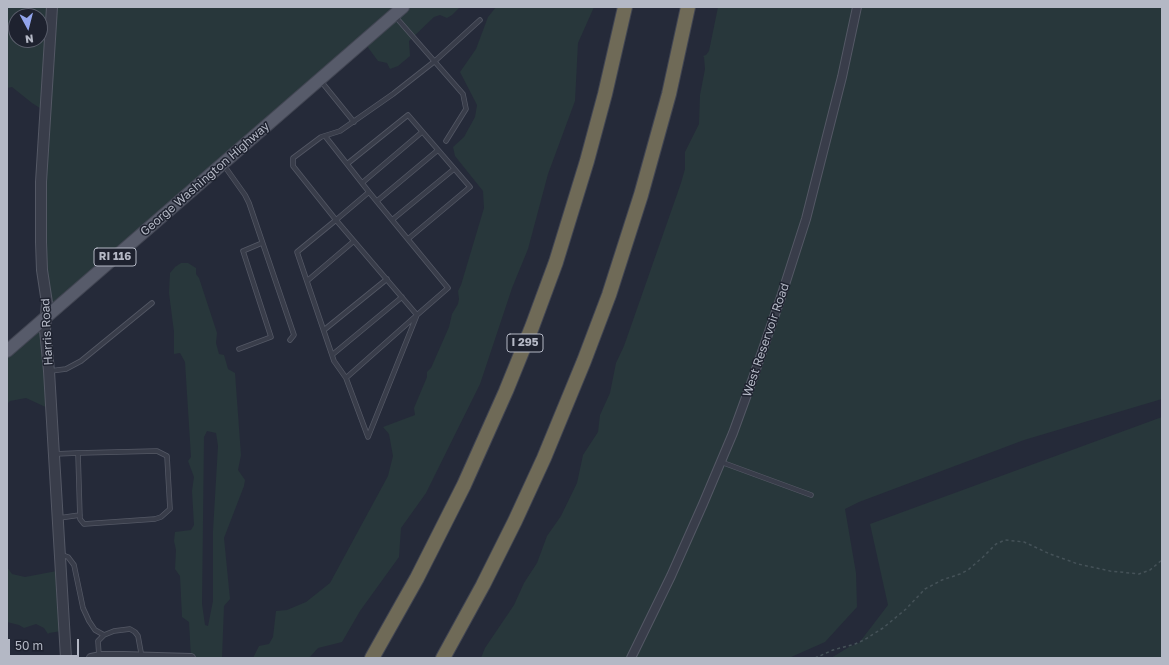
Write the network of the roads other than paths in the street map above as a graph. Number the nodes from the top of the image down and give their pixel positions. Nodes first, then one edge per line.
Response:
1 (52, 7) edge
2 (625, 7) edge
3 (688, 7) edge
4 (857, 7) edge
5 (399, 11) edge
6 (480, 20) dead end
7 (435, 61) junction
8 (320, 79) junction
9 (354, 122) junction
10 (422, 132) junction
11 (325, 136) junction
12 (446, 141) dead end
13 (438, 150) junction
14 (223, 164) junction
15 (347, 164) junction
16 (454, 170) junction
17 (362, 183) junction
18 (369, 192) junction
19 (377, 201) junction
20 (336, 220) junction
21 (392, 220) junction
22 (408, 239) junction
23 (354, 241) junction
24 (262, 243) junction
25 (387, 279) junction
26 (307, 281) junction
27 (402, 297) junction
28 (152, 303) dead end
29 (417, 315) junction
30 (46, 317) junction
31 (324, 330) junction
32 (290, 340) dead end
33 (239, 349) dead end
34 (7, 351) edge
35 (332, 355) junction
36 (49, 371) junction
37 (346, 378) junction
38 (78, 453) junction
39 (54, 454) junction
40 (721, 462) junction
41 (811, 495) dead end
42 (80, 515) junction
43 (57, 518) junction
44 (59, 553) junction
45 (104, 635) junction
46 (95, 657) edge
47 (142, 657) edge
48 (66, 658) edge
49 (191, 658) edge
50 (372, 658) edge
51 (443, 658) edge
52 (631, 658) edge

1 - 30 street, Harris Road
2 - 50 highway, I 295
3 - 51 highway
4 - 40 street, West Reservoir Road
5 - 7 lane
5 - 8 main road, George Washington Highway / RI 116
6 - 7 lane
7 - 9 lane
7 - 12 lane
8 - 9 lane
8 - 14 main road, George Washington Highway / RI 116
9 - 11 lane
10 - 13 lane
10 - 15 lane
10 - 17 lane
11 - 15 lane
11 - 20 lane
13 - 16 lane
13 - 19 lane
14 - 24 lane
14 - 30 main road, George Washington Highway / RI 116
15 - 17 lane
16 - 21 lane
16 - 22 lane
17 - 18 lane
18 - 19 lane
18 - 20 lane
19 - 21 lane
20 - 23 lane
20 - 26 lane
21 - 22 lane
22 - 29 lane
23 - 25 lane
23 - 26 lane
24 - 32 lane
24 - 33 lane
25 - 27 lane
25 - 31 lane
26 - 31 lane
27 - 29 lane
27 - 35 lane
28 - 36 lane
29 - 37 lane
29 - 37 lane
30 - 34 main road, George Washington Highway / RI 116
30 - 36 street, Harris Road
31 - 35 lane
35 - 37 lane
36 - 39 street, Harris Road
38 - 39 lane
38 - 42 lane
38 - 42 lane
39 - 43 street, Harris Road
40 - 41 lane
40 - 52 street, West Reservoir Road
42 - 43 lane
43 - 44 street, Harris Road
44 - 45 lane
44 - 48 street, Harris Road
45 - 46 lane
45 - 47 lane
46 - 47 street
47 - 49 street

